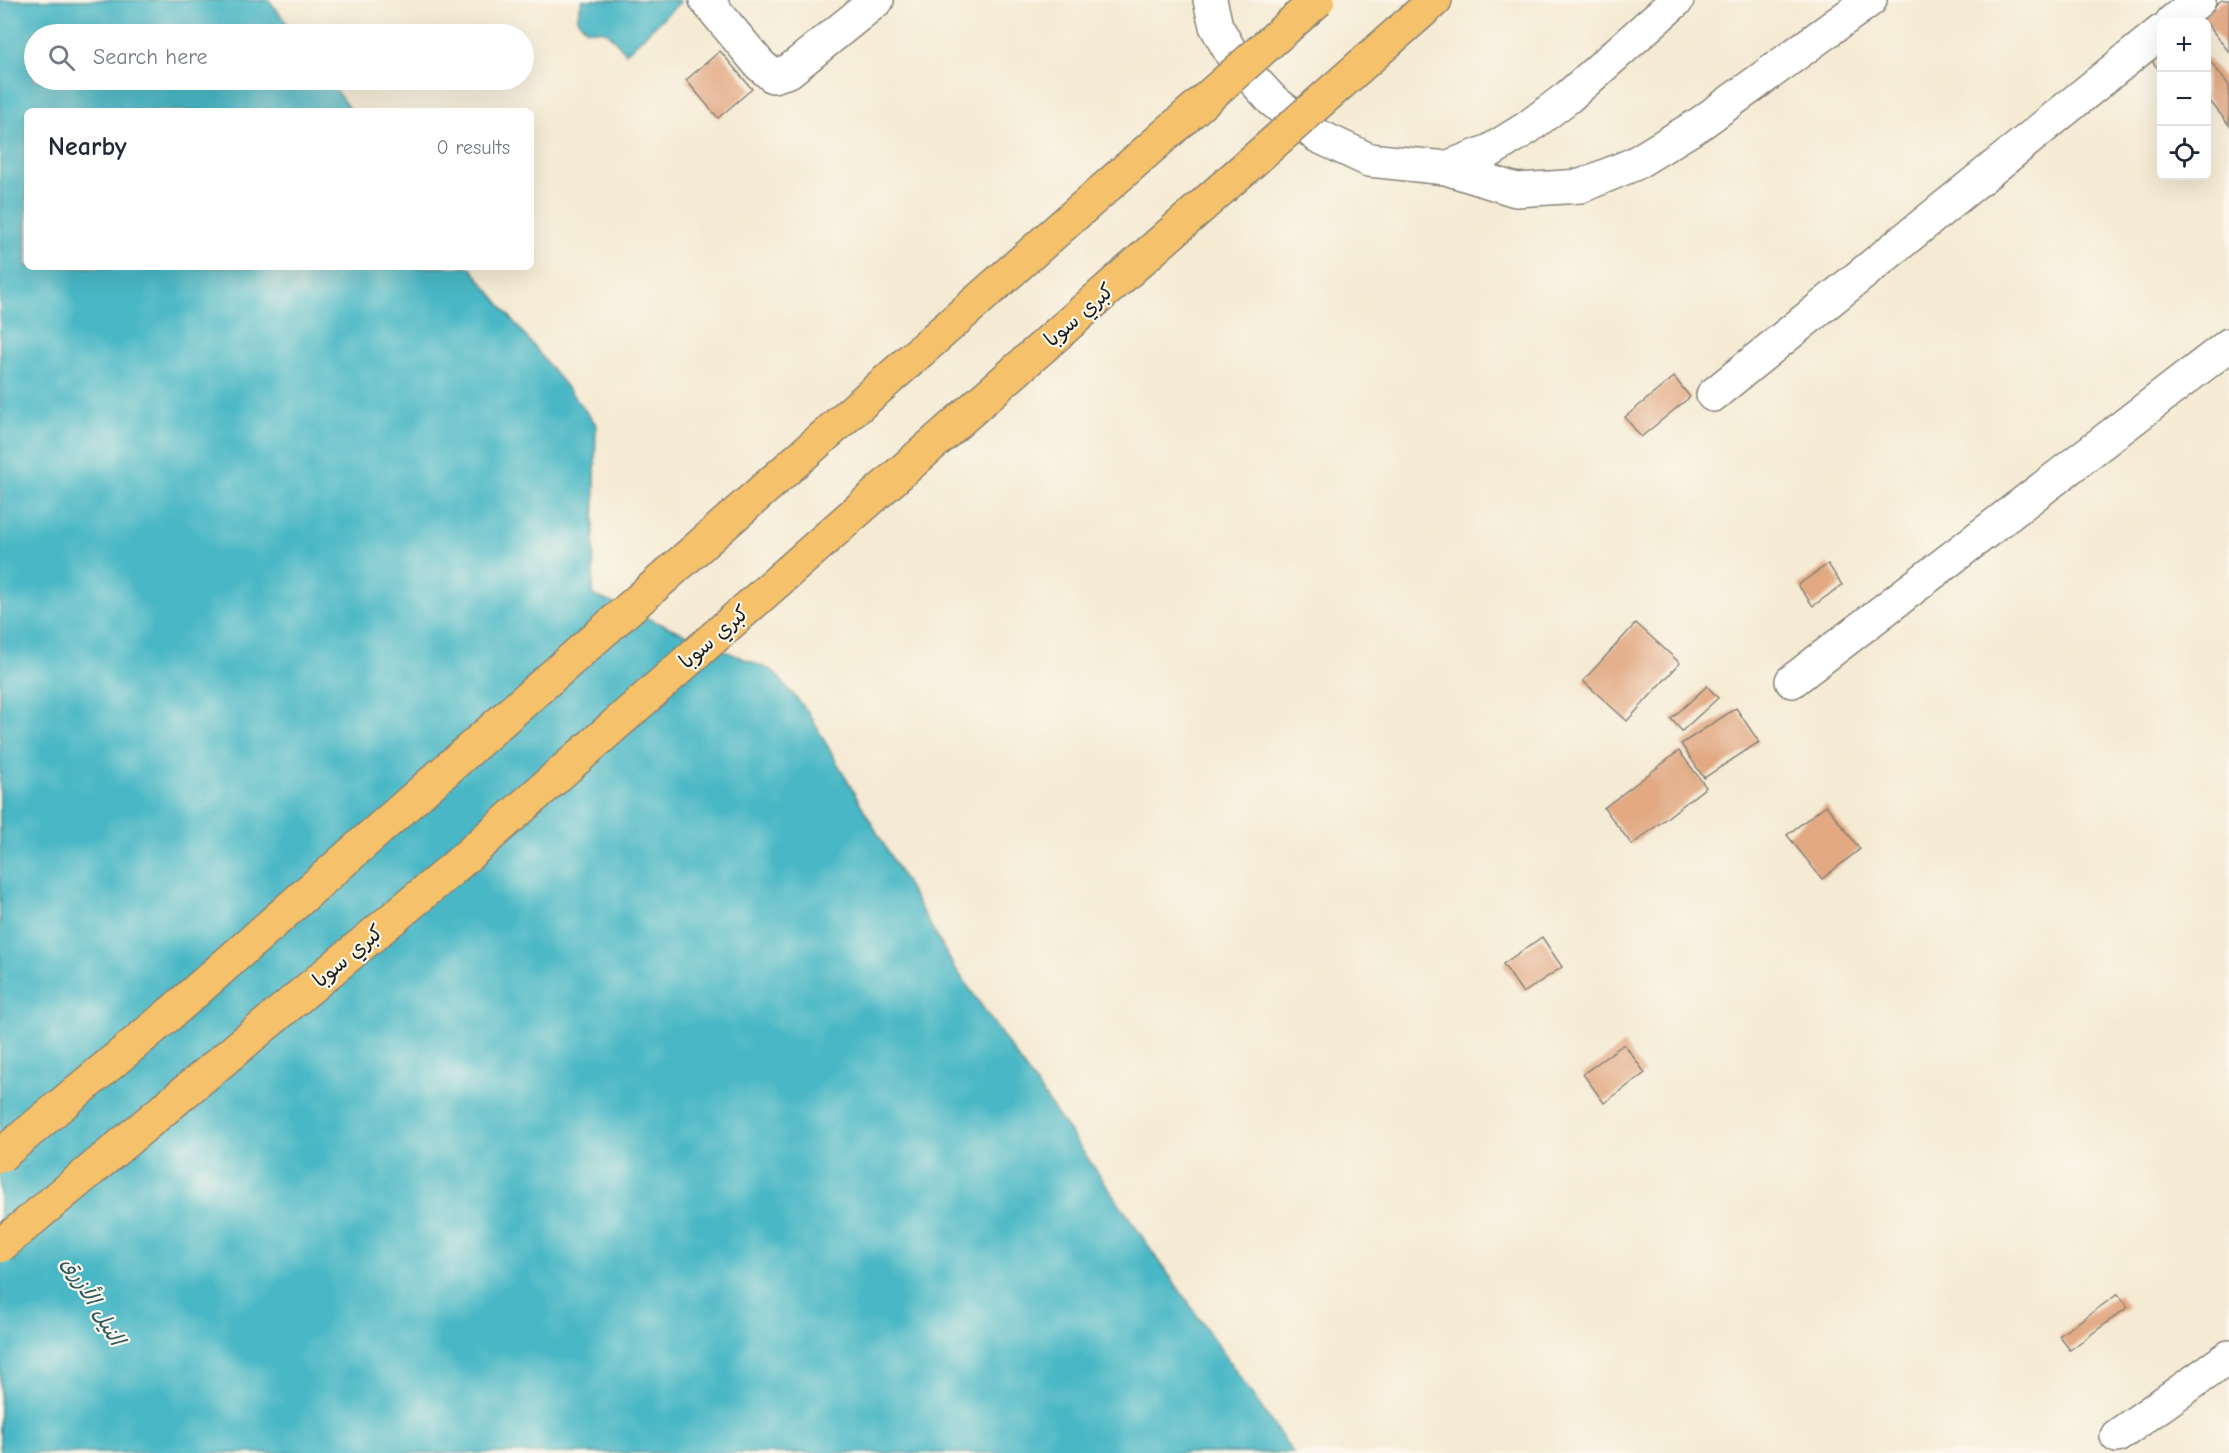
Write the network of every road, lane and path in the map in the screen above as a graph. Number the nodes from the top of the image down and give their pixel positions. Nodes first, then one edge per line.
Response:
1 (706, 0) edge
2 (876, 0) edge
3 (1210, 0) edge
4 (1318, 0) edge
5 (1677, 0) edge
6 (1870, 0) edge
7 (2199, 0) edge
8 (1426, 7) edge
9 (2177, 18) edge
10 (2157, 35) edge
11 (1446, 168) junction
12 (2229, 345) edge
13 (1713, 395) dead end
14 (1792, 681) dead end
15 (0, 1156) edge
16 (0, 1246) edge
17 (2229, 1357) edge
18 (2117, 1436) dead end

1 - 2 street
3 - 11 street
4 - 15 highway, bridge
5 - 11 street
6 - 11 street
7 - 9 street
8 - 16 highway, كبري سوبا, bridge
10 - 13 street
12 - 14 street
17 - 18 street

